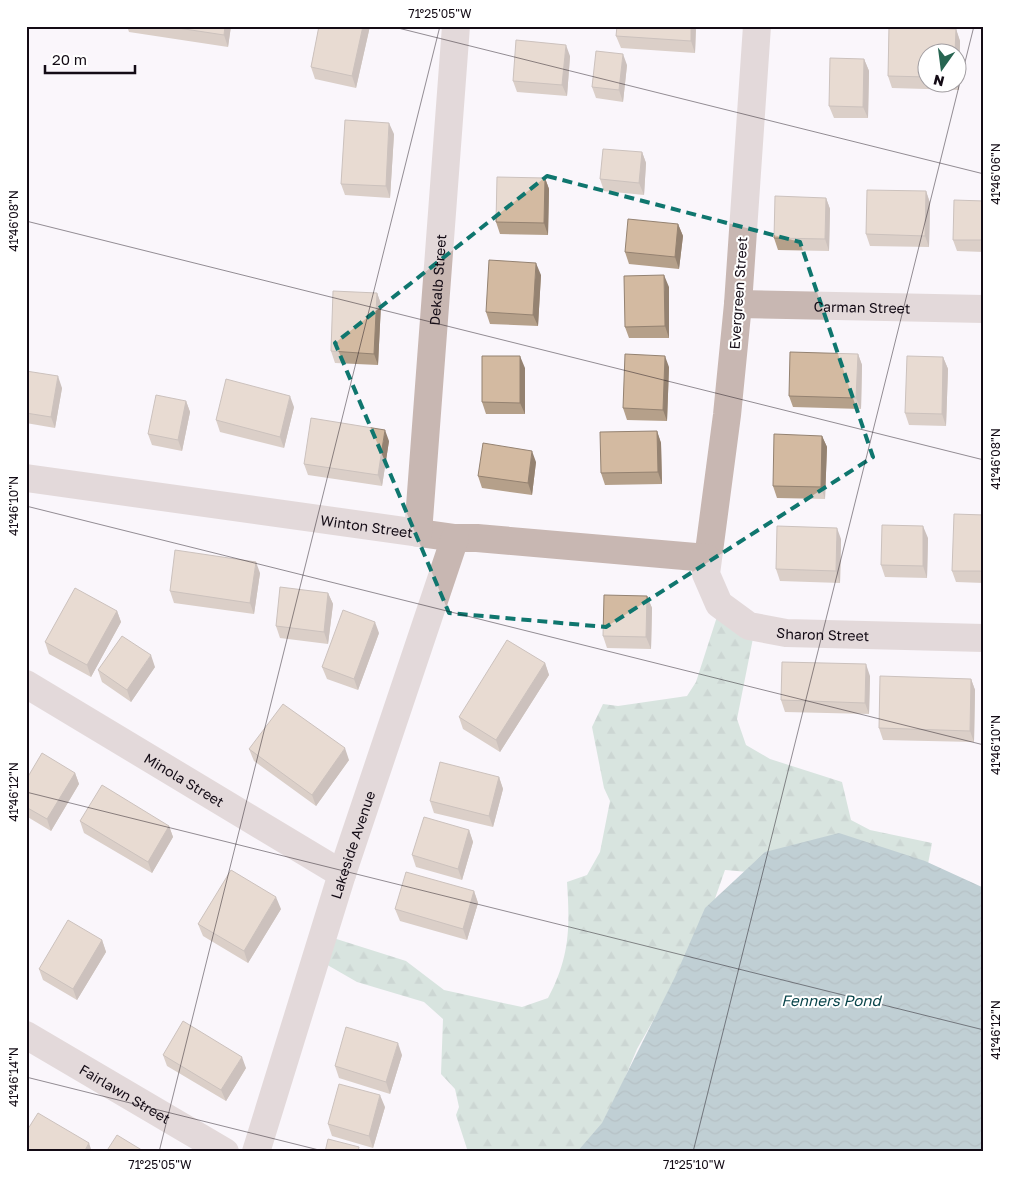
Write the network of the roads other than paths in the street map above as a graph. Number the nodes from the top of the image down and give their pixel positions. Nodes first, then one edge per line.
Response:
1 (456, 26) edge
2 (757, 26) edge
3 (738, 304) junction
4 (984, 309) edge
5 (26, 478) edge
6 (418, 533) junction
7 (455, 538) junction
8 (707, 558) junction
9 (984, 638) edge
10 (26, 684) edge
11 (342, 874) junction
12 (26, 1035) edge
13 (225, 1152) edge
14 (256, 1152) edge

1 - 6 street, Dekalb Street
2 - 3 street, Evergreen Street
3 - 4 street, Carman Street
3 - 8 street, Evergreen Street
5 - 6 street, Winton Street
6 - 7 street, Winton Street
7 - 8 street, Winton Street
7 - 11 street, Lakeside Avenue
8 - 9 street, Sharon Street
10 - 11 street, Minola Street
11 - 14 street, Lakeside Avenue
12 - 13 street, Fairlawn Street

